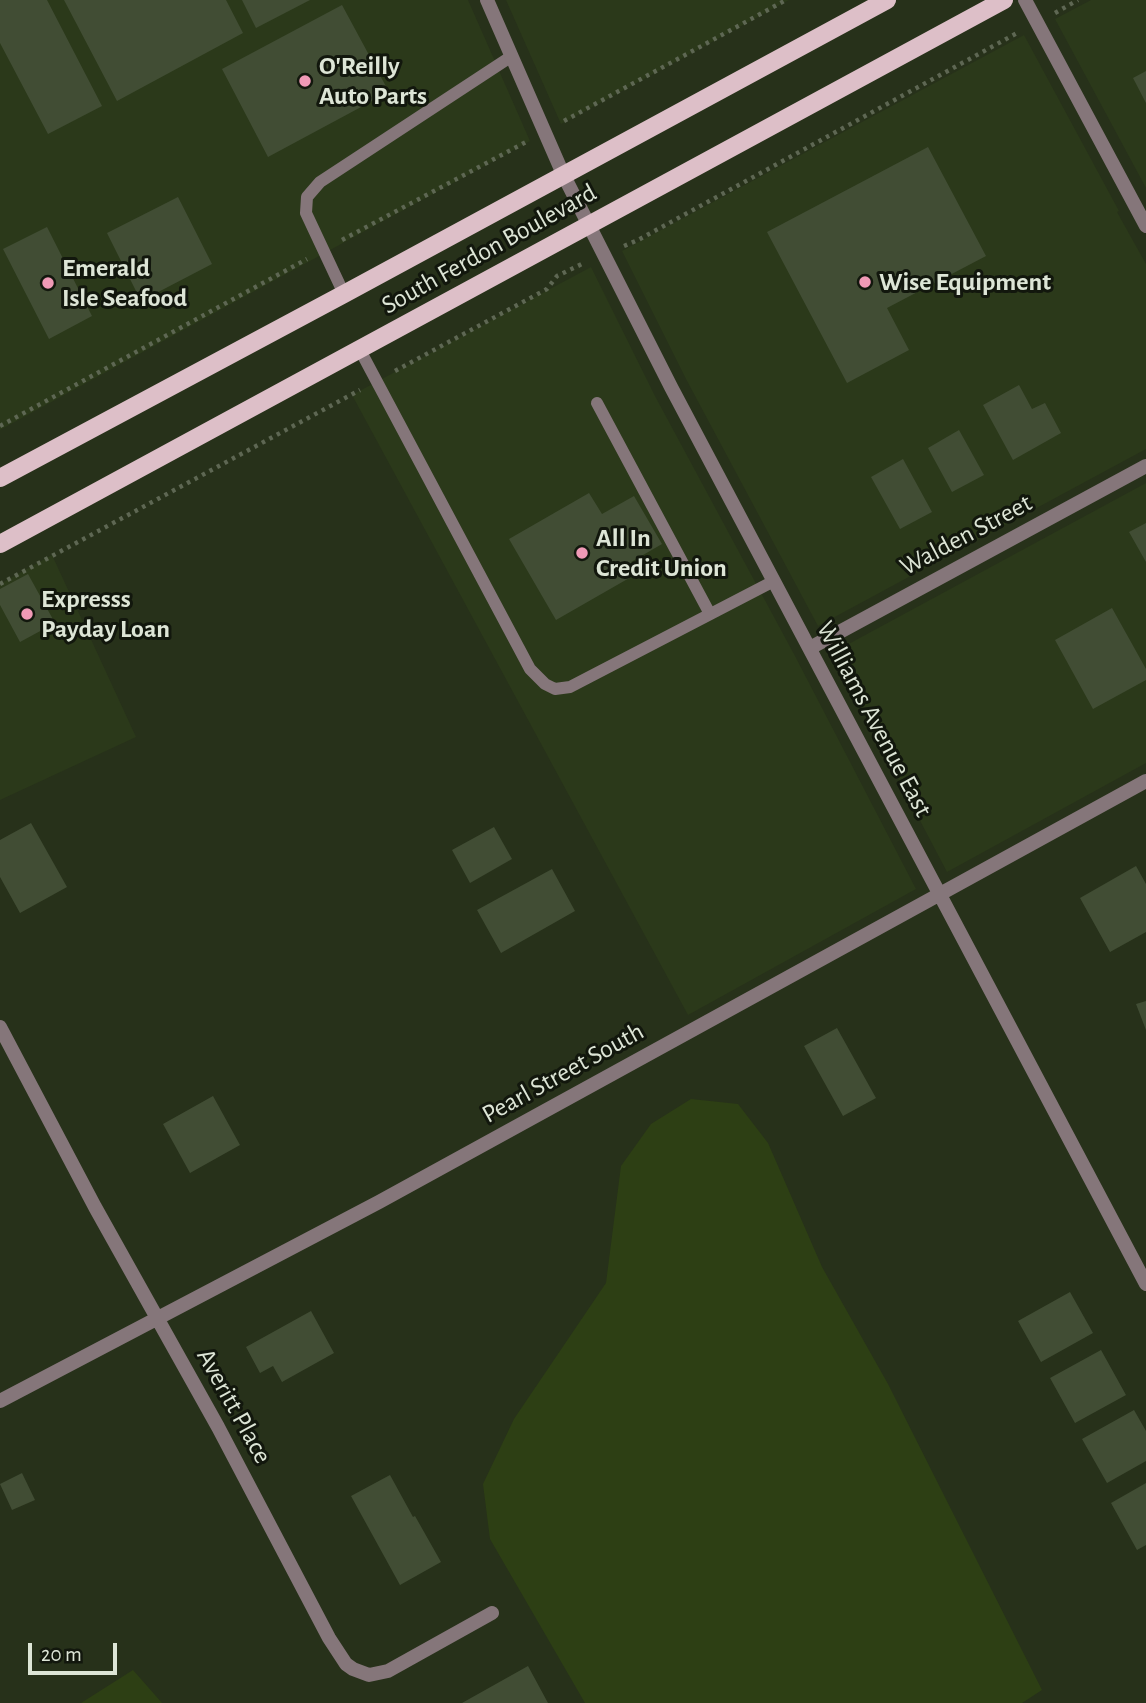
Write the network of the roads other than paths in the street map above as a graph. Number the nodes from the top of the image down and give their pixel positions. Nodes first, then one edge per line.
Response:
1 (487, 0) edge
2 (887, 0) edge
3 (1004, 0) edge
4 (1025, 0) edge
5 (512, 56) junction
6 (563, 174) junction
7 (589, 224) junction
8 (1146, 226) edge
9 (344, 294) junction
10 (360, 350) junction
11 (597, 403) dead end
12 (1146, 466) edge
13 (0, 478) edge
14 (0, 544) edge
15 (774, 581) junction
16 (710, 614) junction
17 (810, 648) junction
18 (1146, 781) edge
19 (939, 895) junction
20 (0, 1027) edge
21 (1146, 1284) edge
22 (158, 1318) junction
23 (0, 1401) edge
24 (492, 1613) dead end

1 - 5 street, Williams Avenue East
2 - 6 main road, South Ferdon Boulevard
3 - 7 main road, South Ferdon Boulevard
4 - 8 street
5 - 6 street, Williams Avenue East
5 - 9 lane
6 - 7 street, Williams Avenue East
6 - 9 main road, South Ferdon Boulevard
7 - 10 main road, South Ferdon Boulevard
7 - 15 street, Williams Avenue East
9 - 13 main road, South Ferdon Boulevard
10 - 14 main road, South Ferdon Boulevard
10 - 16 lane
11 - 16 lane
12 - 17 street, Walden Street
15 - 16 lane
15 - 17 street, Williams Avenue East
17 - 19 street, Williams Avenue East
18 - 19 street, Pearl Street South
19 - 21 street, Williams Avenue East
19 - 22 street, Pearl Street South
20 - 22 street, Averitt Place
22 - 23 street, Pearl Street South
22 - 24 street, Averitt Place

